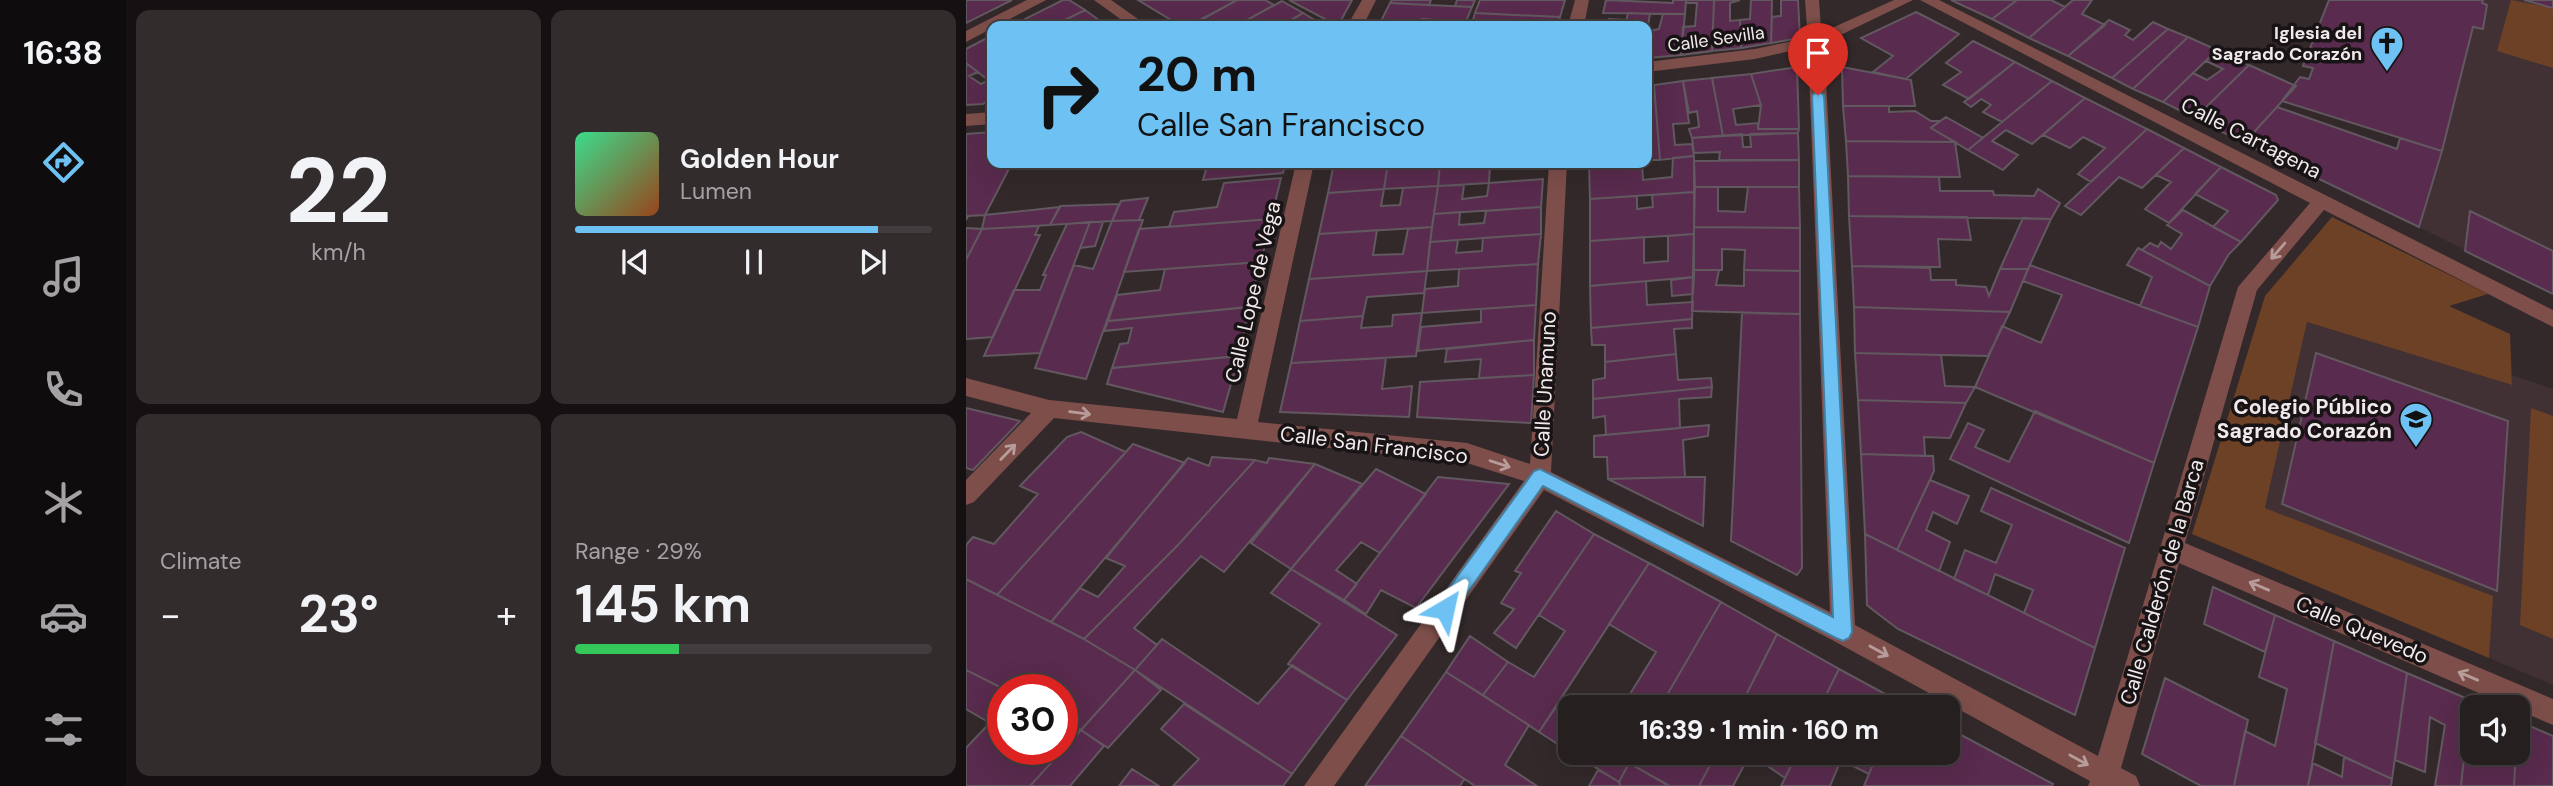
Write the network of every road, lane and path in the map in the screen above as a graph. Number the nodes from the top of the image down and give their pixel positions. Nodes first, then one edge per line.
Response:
1 (1039, 0) edge
2 (1101, 0) edge
3 (1369, 0) edge
4 (1582, 0) edge
5 (1812, 0) edge
6 (1906, 0) edge
7 (1927, 0) edge
8 (998, 21) edge
9 (1132, 21) edge
10 (1358, 21) edge
11 (1577, 21) edge
12 (987, 26) edge
13 (966, 37) edge
14 (1816, 41) junction
15 (1652, 66) edge
16 (987, 118) edge
17 (966, 120) edge
18 (1304, 168) edge
19 (1558, 168) edge
20 (2323, 200) junction
21 (2553, 320) edge
22 (966, 387) edge
23 (1049, 409) junction
24 (1245, 430) junction
25 (1540, 477) junction
26 (966, 495) edge
27 (2171, 548) junction
28 (1843, 632) junction
29 (2553, 712) edge
30 (2111, 782) edge
31 (1318, 786) edge

1 - 8 street
2 - 9 street
3 - 10 street
4 - 11 street
5 - 14 street
6 - 14 street, Calle Sevilla
7 - 20 street, Calle Cartagena
12 - 13 street
14 - 15 street, Calle Sevilla
14 - 28 street
16 - 17 street
18 - 24 street, Calle Lope de Vega
19 - 25 street, Calle Unamuno
20 - 21 street, Calle Cartagena
20 -> 27 street, Calle Calderón de la Barca
22 - 23 street, Calle San Francisco
23 -> 24 street, Calle San Francisco
26 -> 23 street
24 -> 25 street, Calle San Francisco
25 - 28 street, Calle San Francisco
25 - 31 street, Calle Unamuno
29 -> 27 street, Calle Quevedo
27 - 30 street, Calle Calderón de la Barca
28 -> 30 street, Calle San Francisco

